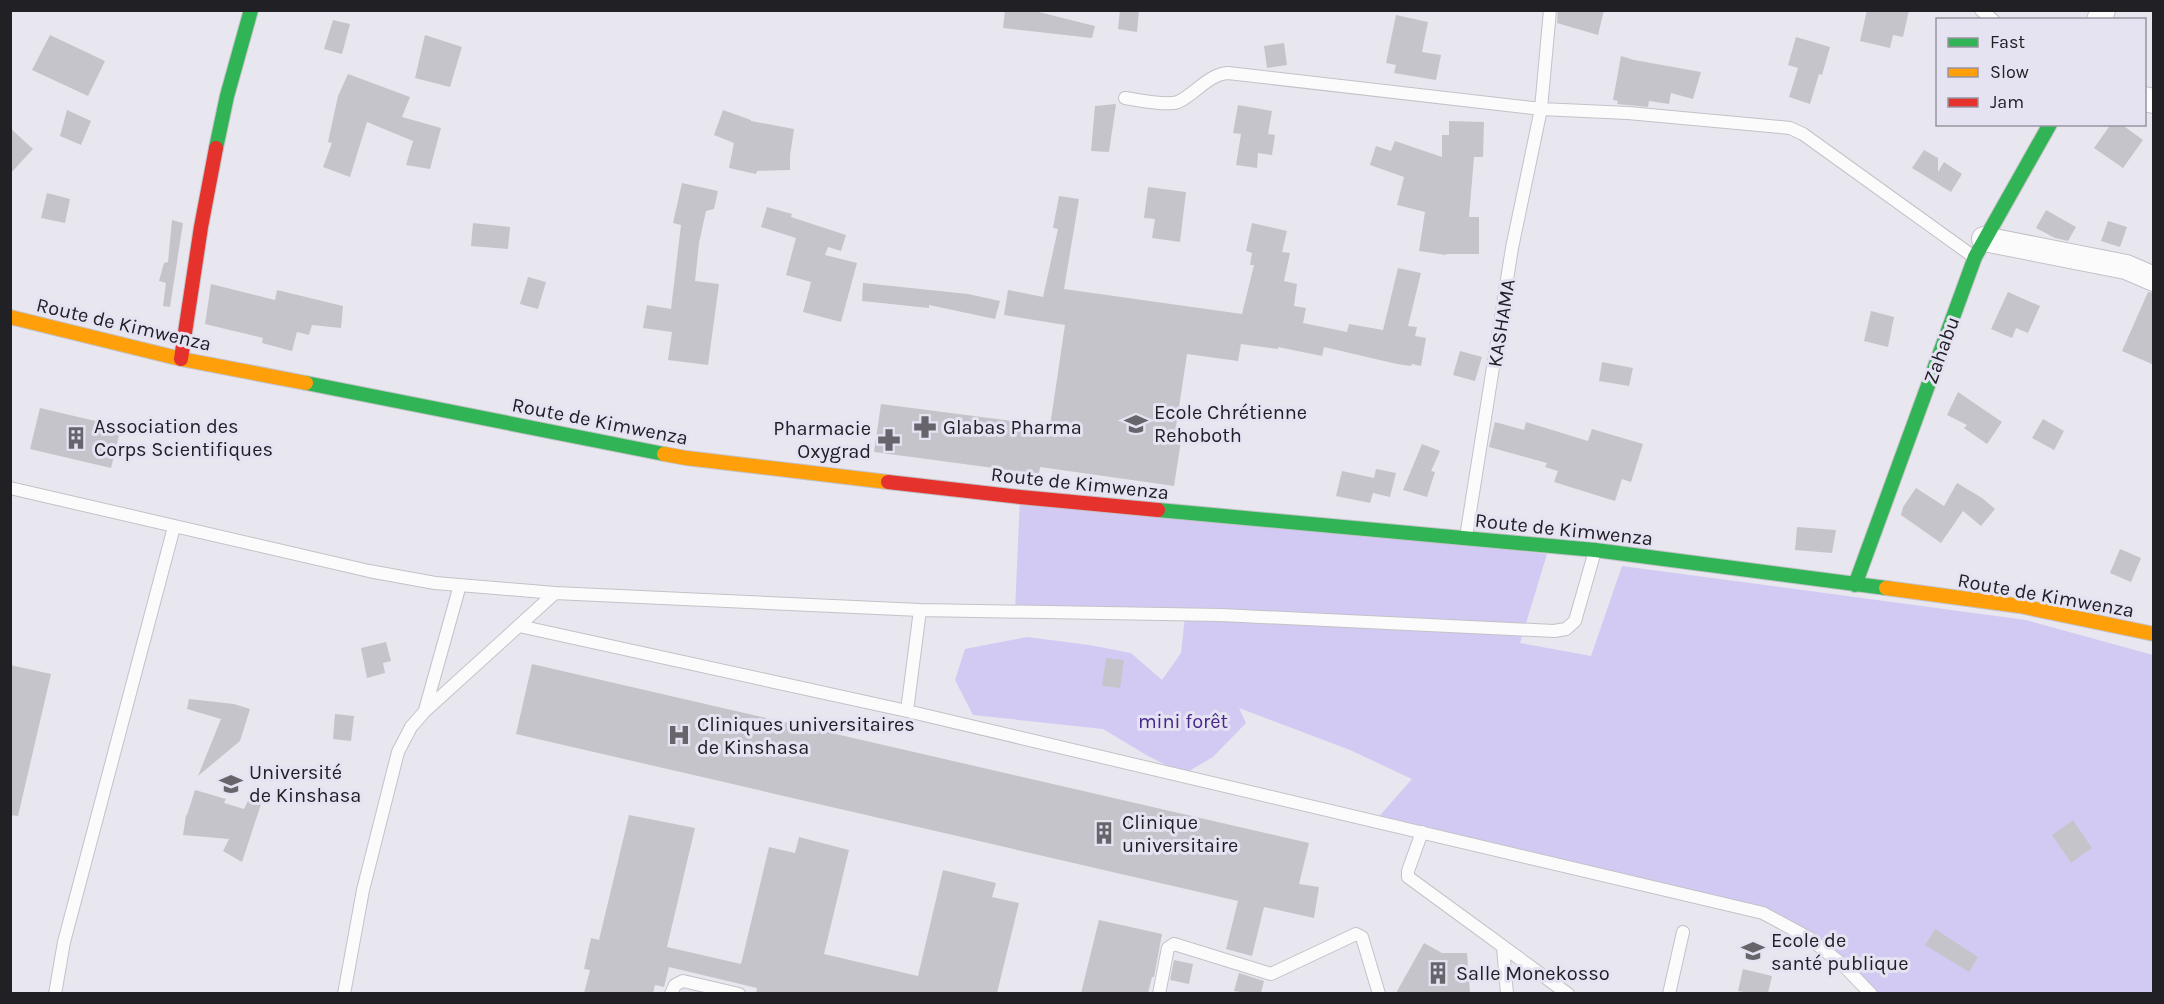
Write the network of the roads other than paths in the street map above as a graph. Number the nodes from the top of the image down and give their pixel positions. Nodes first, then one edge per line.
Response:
1 (251, 10) edge
2 (1550, 10) edge
3 (1125, 98) dead end
4 (1541, 109) junction
5 (2049, 126) edge
6 (1979, 248) junction
7 (2154, 279) edge
8 (10, 317) edge
9 (181, 359) junction
10 (10, 488) edge
11 (174, 527) junction
12 (1466, 538) junction
13 (1595, 550) junction
14 (460, 585) junction
15 (1855, 585) junction
16 (555, 593) junction
17 (920, 610) junction
18 (519, 626) junction
19 (2154, 634) edge
20 (425, 711) junction
21 (907, 711) junction
22 (1422, 832) junction
23 (1683, 932) dead end
24 (1503, 947) junction
25 (55, 993) edge
26 (344, 993) edge
27 (671, 993) edge
28 (739, 993) edge
29 (1159, 993) edge
30 (1379, 993) edge
31 (1507, 993) edge
32 (1568, 993) edge
33 (1669, 993) edge
34 (1871, 993) edge

1 - 9 street
2 - 4 lane, KASHAMA
3 - 4 lane
4 - 6 lane
4 - 12 lane, KASHAMA
5 - 6 street, Zahabu
6 - 7 street
6 - 15 street, Zahabu
8 - 9 street, Route de Kimwenza
9 - 12 street, Route de Kimwenza
10 - 11 lane
11 - 14 lane
11 - 25 lane
12 - 13 street, Route de Kimwenza
13 - 15 street, Route de Kimwenza
13 - 17 lane
14 - 16 lane
14 - 20 lane
15 - 19 street, Route de Kimwenza
16 - 17 lane
16 - 18 lane
17 - 21 lane
18 - 20 lane
18 - 21 lane
20 - 26 lane
21 - 22 lane
22 - 24 lane
22 - 34 lane
23 - 33 lane
24 - 31 lane
24 - 32 lane
27 - 28 lane
29 - 30 lane

